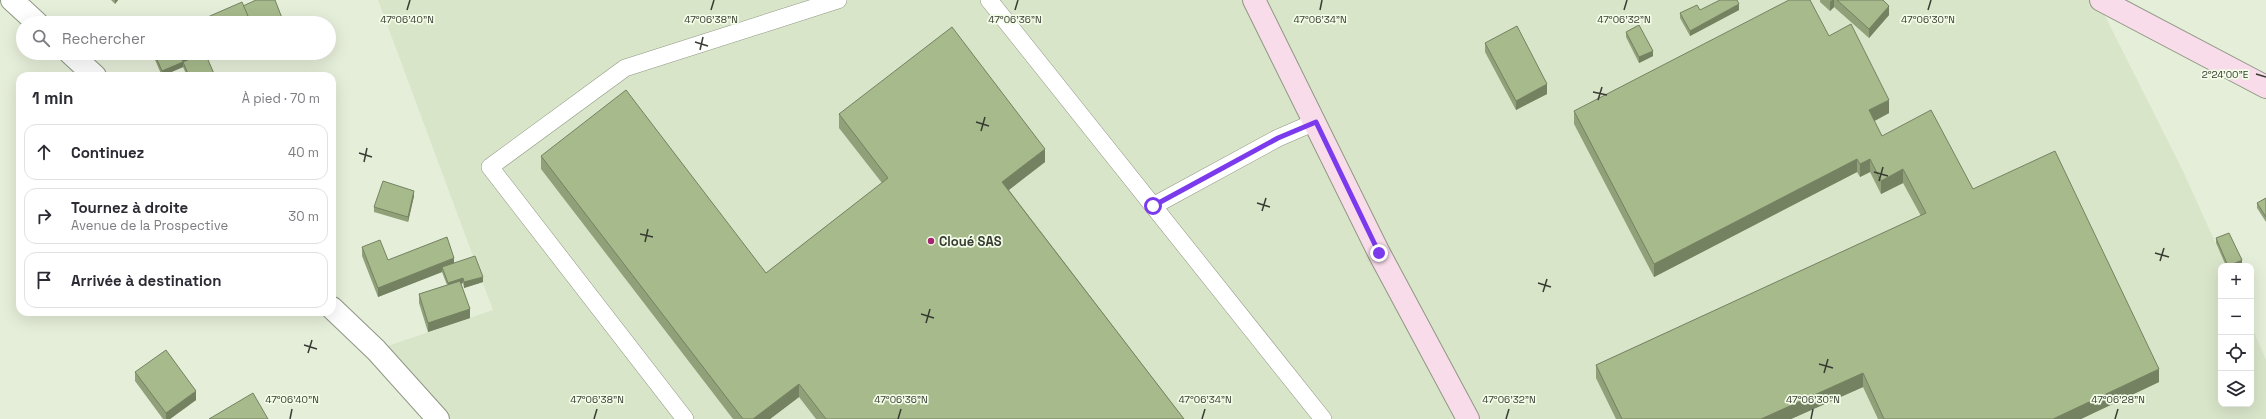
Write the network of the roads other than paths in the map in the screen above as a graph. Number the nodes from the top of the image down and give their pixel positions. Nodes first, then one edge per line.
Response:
1 (12, 0) edge
2 (838, 0) edge
3 (989, 0) edge
4 (1254, 0) edge
5 (2101, 0) edge
6 (29, 16) edge
7 (78, 60) edge
8 (91, 72) edge
9 (2266, 87) edge
10 (1316, 122) junction
11 (1153, 206) junction
12 (336, 312) edge
13 (438, 419) edge
14 (685, 419) edge
15 (1324, 419) edge
16 (1468, 419) edge

1 - 6 street
2 - 14 lane
3 - 11 lane
4 - 10 main road
5 - 9 main road
7 - 8 street
10 - 11 lane
10 - 16 main road
11 - 15 lane
12 - 13 street

